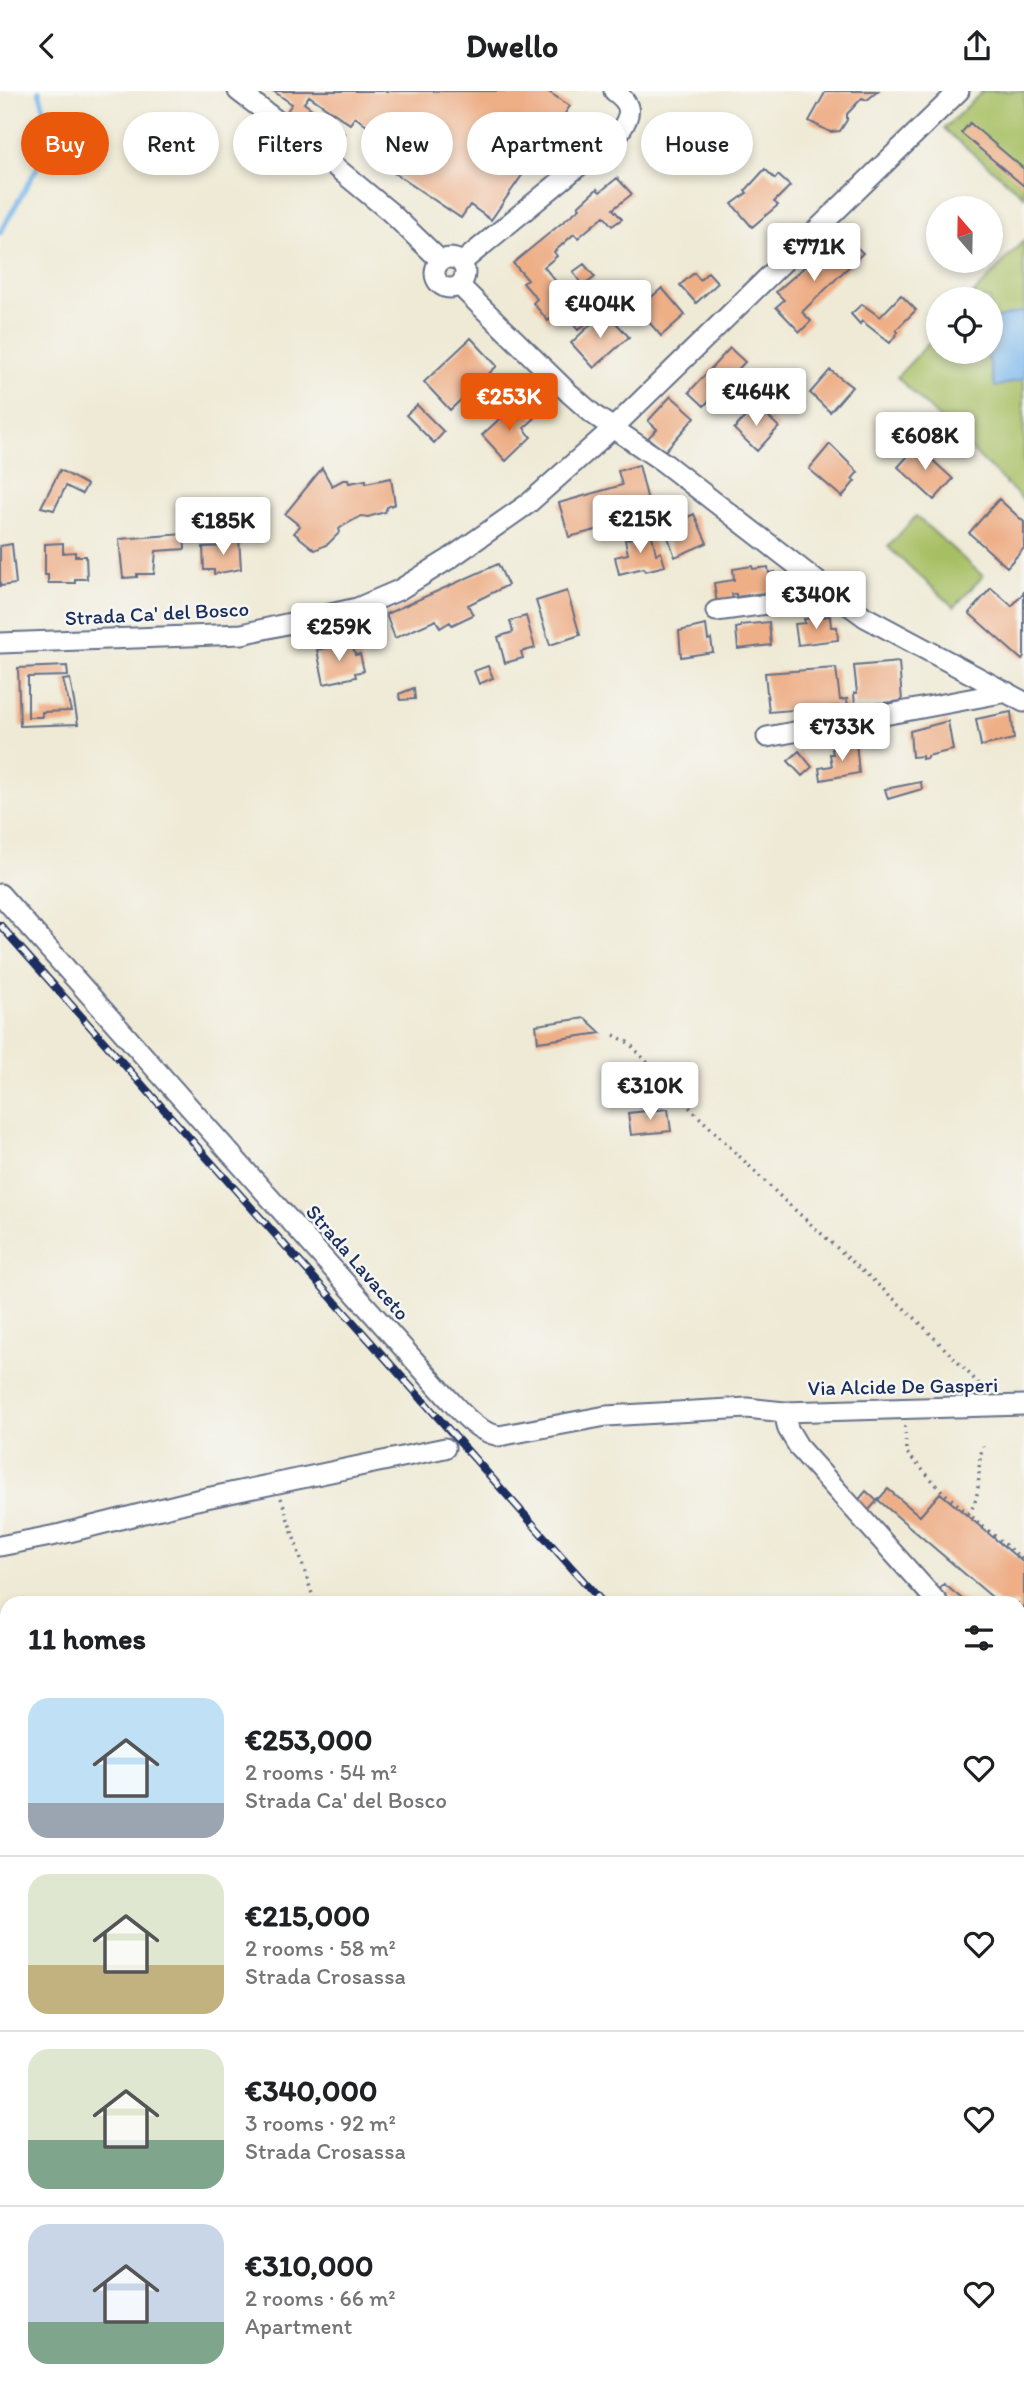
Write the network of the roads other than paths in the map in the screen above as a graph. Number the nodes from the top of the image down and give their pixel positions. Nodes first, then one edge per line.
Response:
1 (238, 91) edge
2 (614, 91) edge
3 (959, 91) edge
4 (441, 261) junction
5 (461, 263) junction
6 (459, 285) junction
7 (612, 429) junction
8 (835, 595) junction
9 (716, 611) dead end
10 (0, 643) edge
11 (1015, 697) edge
12 (767, 737) dead end
13 (0, 894) edge
14 (1024, 1405) edge
15 (784, 1412) junction
16 (445, 1448) dead end
17 (0, 1546) edge
18 (932, 1596) edge

1 - 4 street
2 - 5 street
3 - 7 street, Strada Ca' del Bosco
4 - 5 street
4 - 6 street
5 - 6 street
6 - 7 street
7 - 8 street
7 - 10 street, Strada Ca' del Bosco
8 - 9 street
8 - 11 street
11 - 12 street
13 - 15 street, Strada Lavaceto
14 - 15 street, Via Alcide De Gasperi
15 - 18 street
16 - 17 street

